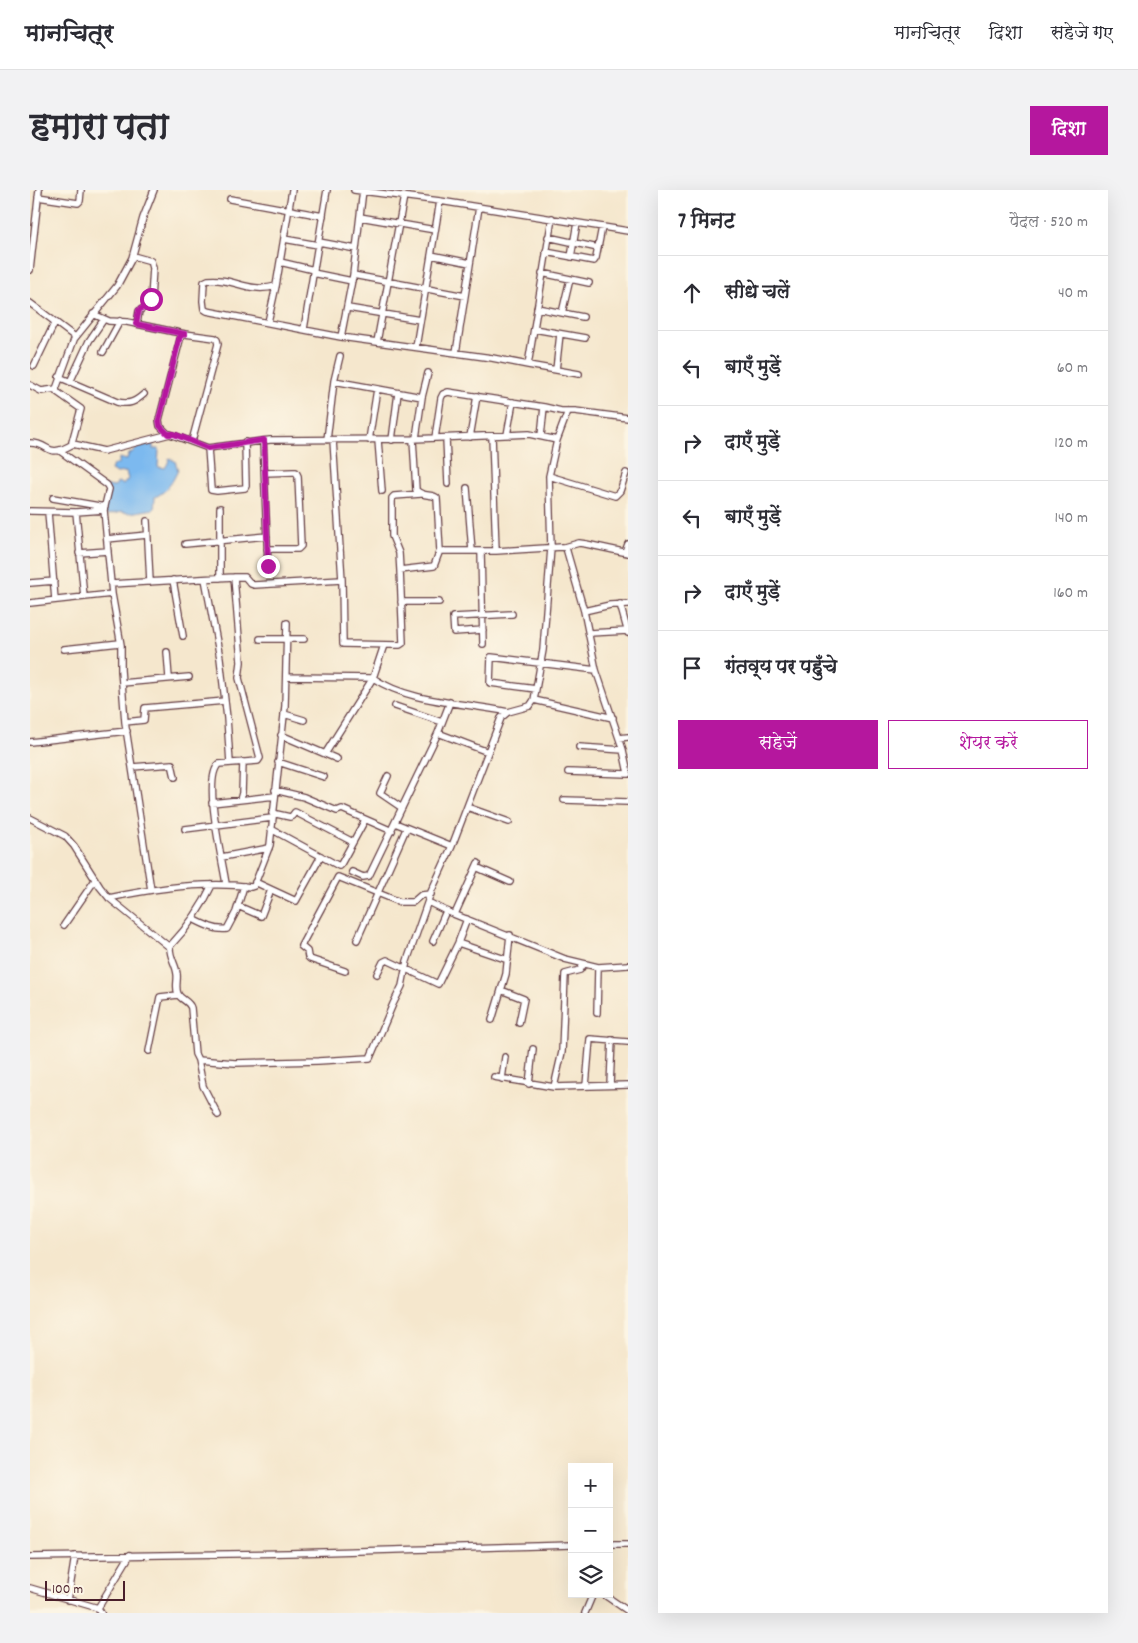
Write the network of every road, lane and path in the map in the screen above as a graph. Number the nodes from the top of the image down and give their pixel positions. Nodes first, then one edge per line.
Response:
1 (39, 190) edge
2 (81, 190) edge
3 (154, 190) edge
4 (292, 190) edge
5 (327, 190) edge
6 (354, 190) edge
7 (363, 191) edge
8 (404, 196) junction
9 (38, 197) junction
10 (230, 199) dead end
11 (440, 201) junction
12 (479, 207) junction
13 (289, 210) junction
14 (323, 216) junction
15 (360, 216) junction
16 (552, 218) junction
17 (578, 223) junction
18 (399, 224) junction
19 (602, 227) junction
20 (435, 230) junction
21 (628, 231) edge
22 (548, 236) junction
23 (284, 239) junction
24 (574, 242) junction
25 (318, 244) junction
26 (598, 248) junction
27 (356, 249) junction
28 (546, 252) junction
29 (431, 255) junction
30 (132, 256) junction
31 (571, 257) junction
32 (280, 262) junction
33 (470, 263) junction
34 (30, 270) edge
35 (314, 272) junction
36 (542, 273) junction
37 (353, 278) junction
38 (570, 279) junction
39 (388, 281) junction
40 (589, 283) dead end
41 (276, 286) junction
42 (426, 288) junction
43 (465, 296) junction
44 (30, 303) edge
45 (348, 308) junction
46 (536, 308) junction
47 (562, 313) junction
48 (93, 314) junction
49 (382, 314) junction
50 (583, 317) dead end
51 (104, 319) junction
52 (420, 320) junction
53 (120, 321) junction
54 (55, 322) junction
55 (268, 322) junction
56 (136, 324) junction
57 (304, 329) junction
58 (534, 329) junction
59 (185, 334) junction
60 (560, 334) junction
61 (341, 336) junction
62 (75, 338) junction
63 (585, 338) dead end
64 (377, 342) junction
65 (416, 347) junction
66 (103, 352) dead end
67 (456, 353) junction
68 (340, 356) dead end
69 (528, 365) junction
70 (34, 366) dead end
71 (556, 370) junction
72 (428, 373) dead end
73 (579, 374) dead end
74 (60, 377) junction
75 (334, 381) junction
76 (70, 382) junction
77 (30, 385) edge
78 (56, 389) junction
79 (377, 389) junction
80 (398, 393) junction
81 (144, 394) dead end
82 (477, 396) junction
83 (422, 397) junction
84 (513, 402) junction
85 (544, 407) junction
86 (568, 411) junction
87 (628, 418) edge
88 (168, 434) junction
89 (507, 435) junction
90 (492, 436) junction
91 (541, 436) junction
92 (470, 437) junction
93 (435, 438) junction
94 (446, 438) junction
95 (415, 439) junction
96 (264, 440) junction
97 (330, 440) junction
98 (369, 440) junction
99 (378, 440) junction
100 (392, 440) junction
101 (557, 440) junction
102 (192, 441) junction
103 (245, 442) junction
104 (30, 443) edge
105 (73, 444) junction
106 (208, 448) junction
107 (60, 451) junction
108 (627, 471) edge
109 (265, 473) junction
110 (549, 476) junction
111 (448, 484) dead end
112 (467, 488) dead end
113 (382, 491) dead end
114 (421, 494) junction
115 (53, 498) dead end
116 (220, 508) dead end
117 (105, 509) junction
118 (30, 511) edge
119 (48, 512) junction
120 (76, 512) junction
121 (147, 521) dead end
122 (148, 535) junction
123 (267, 536) junction
124 (107, 539) junction
125 (221, 540) junction
126 (185, 544) dead end
127 (628, 544) edge
128 (565, 547) junction
129 (551, 548) junction
130 (267, 549) junction
131 (440, 550) junction
132 (108, 551) junction
133 (472, 551) junction
134 (481, 551) junction
135 (496, 551) junction
136 (79, 553) junction
137 (626, 553) edge
138 (268, 566) dead end
139 (400, 570) junction
140 (234, 577) junction
141 (205, 578) junction
142 (220, 578) junction
143 (54, 580) junction
144 (173, 580) junction
145 (342, 580) junction
146 (150, 582) junction
147 (30, 583) edge
148 (111, 584) junction
149 (112, 594) junction
150 (84, 597) junction
151 (55, 600) junction
152 (402, 602) junction
153 (439, 602) dead end
154 (30, 603) edge
155 (620, 604) junction
156 (628, 604) edge
157 (584, 610) junction
158 (512, 614) dead end
159 (482, 615) junction
160 (287, 622) dead end
161 (483, 630) junction
162 (628, 632) edge
163 (589, 633) junction
164 (183, 636) dead end
165 (304, 639) dead end
166 (260, 640) dead end
167 (287, 640) junction
168 (120, 643) junction
169 (483, 644) dead end
170 (384, 645) junction
171 (64, 649) dead end
172 (167, 652) dead end
173 (542, 663) junction
174 (596, 670) junction
175 (189, 677) dead end
176 (286, 677) junction
177 (169, 678) junction
178 (373, 678) junction
179 (122, 684) junction
180 (536, 689) junction
181 (534, 700) junction
182 (225, 702) junction
183 (450, 702) junction
184 (395, 706) dead end
185 (508, 712) junction
186 (284, 714) junction
187 (613, 718) junction
188 (304, 720) dead end
189 (125, 722) junction
190 (442, 722) junction
191 (127, 731) junction
192 (438, 734) junction
193 (281, 735) junction
194 (628, 737) edge
195 (619, 738) junction
196 (30, 742) edge
197 (579, 747) dead end
198 (623, 750) junction
199 (488, 752) junction
200 (325, 754) junction
201 (337, 759) dead end
202 (243, 762) junction
203 (278, 762) junction
204 (230, 763) junction
205 (132, 767) junction
206 (568, 772) dead end
207 (628, 773) edge
208 (388, 776) dead end
209 (175, 777) dead end
210 (324, 777) dead end
211 (275, 790) junction
212 (275, 796) junction
213 (240, 800) junction
214 (564, 800) dead end
215 (628, 802) edge
216 (212, 803) junction
217 (467, 807) junction
218 (402, 808) junction
219 (272, 816) junction
220 (30, 818) edge
221 (365, 820) junction
222 (509, 822) dead end
223 (395, 823) junction
224 (217, 826) junction
225 (406, 828) junction
226 (185, 829) dead end
227 (271, 829) junction
228 (392, 830) junction
229 (353, 842) junction
230 (452, 846) junction
231 (269, 848) junction
232 (321, 856) junction
233 (222, 857) junction
234 (352, 872) dead end
235 (96, 880) junction
236 (255, 882) junction
237 (510, 882) dead end
238 (226, 884) junction
239 (212, 885) junction
240 (244, 886) junction
241 (150, 890) junction
242 (272, 890) junction
243 (377, 893) junction
244 (431, 894) junction
245 (109, 898) junction
246 (428, 902) junction
247 (238, 906) junction
248 (446, 911) junction
249 (455, 914) junction
250 (193, 919) junction
251 (467, 919) junction
252 (64, 925) dead end
253 (510, 935) junction
254 (357, 940) dead end
255 (433, 941) dead end
256 (458, 943) junction
257 (170, 946) junction
258 (508, 960) junction
259 (584, 964) junction
260 (628, 965) edge
261 (598, 967) junction
262 (406, 968) junction
263 (345, 971) dead end
264 (377, 974) dead end
265 (501, 990) junction
266 (178, 995) junction
267 (597, 1013) dead end
268 (492, 1020) dead end
269 (519, 1023) dead end
270 (612, 1040) junction
271 (628, 1042) edge
272 (533, 1049) dead end
273 (149, 1051) dead end
274 (505, 1057) dead end
275 (198, 1060) junction
276 (494, 1077) dead end
277 (502, 1079) junction
278 (529, 1084) junction
279 (610, 1085) junction
280 (628, 1085) edge
281 (586, 1086) junction
282 (554, 1087) junction
283 (218, 1115) dead end
284 (613, 1544) edge
285 (628, 1544) edge
286 (568, 1545) edge
287 (130, 1555) junction
288 (75, 1556) junction
289 (30, 1557) edge
290 (30, 1588) edge
291 (591, 1598) edge
292 (610, 1598) edge
293 (68, 1600) junction
294 (628, 1611) edge
295 (99, 1612) edge
296 (584, 1613) edge

1 - 9 street
2 - 9 street
3 - 30 street
4 - 13 street
5 - 14 street
6 - 7 street
7 - 8 street
7 - 15 street
8 - 11 street
8 - 18 street
9 - 34 street
10 - 13 street
11 - 12 street
11 - 20 street
12 - 16 street
12 - 33 street
13 - 14 street
13 - 23 street
14 - 25 street
15 - 18 street
15 - 27 street
16 - 17 street
16 - 22 street
17 - 19 street
17 - 24 street
18 - 20 street
18 - 39 street
19 - 21 street
19 - 26 street
20 - 29 street
22 - 24 street
22 - 28 street
23 - 25 street
23 - 32 street
24 - 26 street
24 - 31 street
25 - 27 street
25 - 35 street
26 - 31 street
27 - 37 street
28 - 31 street
28 - 36 street
29 - 33 street
29 - 42 street
30 - 48 street
30 - 56 street
32 - 35 street
32 - 41 street
33 - 43 street
35 - 37 street
35 - 57 street
36 - 38 street
36 - 46 street
37 - 39 street
37 - 45 street
38 - 40 street
38 - 47 street
39 - 42 street
39 - 49 street
41 - 55 street
41 - 55 street
42 - 43 street
42 - 52 street
43 - 67 street
44 - 54 street
45 - 49 street
45 - 61 street
46 - 47 street
46 - 58 street
47 - 50 street
48 - 51 street
48 - 62 street
49 - 52 street
49 - 64 street
51 - 53 street
51 - 76 street
52 - 65 street
53 - 56 street
53 - 66 street
54 - 62 street
54 - 70 street
55 - 57 street
56 - 59 street
57 - 61 street
58 - 60 street
58 - 69 street
59 - 88 street
59 - 102 street
60 - 63 street
60 - 71 street
61 - 64 street
62 - 74 street
64 - 65 street
65 - 67 street
67 - 69 street
68 - 75 street
69 - 71 street
71 - 73 street
72 - 83 street
74 - 76 street
74 - 78 street
75 - 79 street
75 - 97 street
76 - 81 street
77 - 78 street
78 - 105 street
79 - 80 street
79 - 98 street
80 - 83 street
80 - 100 street
82 - 84 street
82 - 92 street
82 - 93 street
83 - 95 street
84 - 85 street
84 - 89 street
85 - 86 street
85 - 91 street
86 - 87 street
86 - 101 street
88 - 102 street
88 - 105 street
89 - 90 street
89 - 91 street
90 - 92 street
90 - 135 street
91 - 101 street
92 - 94 street
93 - 94 street
93 - 95 street
94 - 111 street
95 - 100 street
95 - 114 street
96 - 97 street
96 - 103 street
96 - 109 street
97 - 98 street
97 - 145 street
98 - 99 street
99 - 100 street
99 - 113 street
101 - 110 street
102 - 106 street
103 - 106 street
103 - 106 street
104 - 107 street
105 - 107 street
107 - 117 street
108 - 110 street
109 - 123 street
109 - 130 street
110 - 129 street
112 - 133 street
114 - 131 street
114 - 139 street
115 - 117 street
116 - 125 street
117 - 120 street
117 - 124 street
118 - 119 street
119 - 120 street
119 - 143 street
120 - 136 street
121 - 122 street
122 - 124 street
122 - 146 street
123 - 125 street
123 - 130 street
124 - 132 street
125 - 126 street
125 - 142 street
127 - 137 street
128 - 129 street
128 - 137 street
128 - 157 street
129 - 135 street
129 - 173 street
130 - 138 street
131 - 133 street
131 - 139 street
132 - 136 street
132 - 148 street
133 - 134 street
134 - 135 street
134 - 159 street
136 - 150 street
139 - 152 street
140 - 142 street
140 - 145 street
140 - 202 street
141 - 142 street
141 - 144 street
141 - 182 street
143 - 147 street
143 - 151 street
144 - 146 street
144 - 164 street
145 - 170 street
146 - 148 street
148 - 149 street
149 - 150 street
149 - 168 street
150 - 151 street
151 - 154 street
152 - 153 street
152 - 170 street
155 - 156 street
155 - 157 street
155 - 162 street
157 - 163 street
158 - 159 street
159 - 161 street
159 - 161 street
160 - 167 street
161 - 169 street
162 - 163 street
163 - 174 street
165 - 167 street
166 - 167 street
167 - 176 street
168 - 171 street
168 - 179 street
170 - 178 street
172 - 177 street
173 - 174 street
173 - 180 street
173 - 180 street
174 - 187 street
175 - 177 street
176 - 178 street
176 - 186 street
177 - 179 street
178 - 183 street
178 - 200 street
179 - 189 street
180 - 181 street
181 - 185 street
181 - 187 street
182 - 189 street
182 - 204 street
183 - 185 street
183 - 190 street
184 - 190 street
185 - 199 street
186 - 188 street
186 - 193 street
187 - 195 street
189 - 191 street
190 - 192 street
191 - 196 street
191 - 205 street
192 - 199 street
192 - 218 street
193 - 200 street
193 - 203 street
194 - 195 street
195 - 198 street
197 - 198 street
198 - 207 street
199 - 217 street
200 - 201 street
202 - 204 street
202 - 213 street
203 - 210 street
203 - 211 street
204 - 216 street
205 - 209 street
205 - 241 street
206 - 207 street
208 - 218 street
211 - 212 street
211 - 221 street
212 - 213 street
212 - 219 street
213 - 216 street
214 - 215 street
216 - 224 street
217 - 222 street
217 - 230 street
218 - 223 street
219 - 224 street
219 - 227 street
219 - 229 street
220 - 235 street
221 - 228 street
221 - 229 street
223 - 225 street
223 - 228 street
224 - 226 street
224 - 233 street
225 - 230 street
225 - 243 street
227 - 231 street
227 - 232 street
228 - 234 street
229 - 232 street
230 - 244 street
231 - 233 street
231 - 236 street
232 - 242 street
233 - 238 street
235 - 245 street
235 - 252 street
236 - 240 street
236 - 242 street
237 - 249 street
238 - 239 street
238 - 240 street
239 - 241 street
239 - 250 street
240 - 247 street
241 - 245 street
242 - 247 street
243 - 244 street
243 - 254 street
243 - 263 street
244 - 246 street
245 - 257 street
246 - 248 street
246 - 262 street
247 - 250 street
248 - 249 street
248 - 255 street
249 - 251 street
250 - 257 street
251 - 253 street
251 - 256 street
253 - 258 street
253 - 259 street
256 - 258 street
256 - 262 street
257 - 266 street
258 - 265 street
259 - 261 street
259 - 282 street
260 - 261 street
261 - 267 street
262 - 264 street
262 - 275 street
265 - 268 street
265 - 269 street
266 - 273 street
266 - 275 street
270 - 271 street
270 - 279 street
270 - 281 street
272 - 278 street
274 - 277 street
275 - 283 street
276 - 277 street
277 - 278 street
278 - 282 street
279 - 280 street
279 - 281 street
281 - 282 street
284 - 285 street
286 - 287 street
287 - 288 street
287 - 295 street
288 - 289 street
288 - 293 street
290 - 293 street
291 - 296 street
292 - 294 street
293 - 295 street

